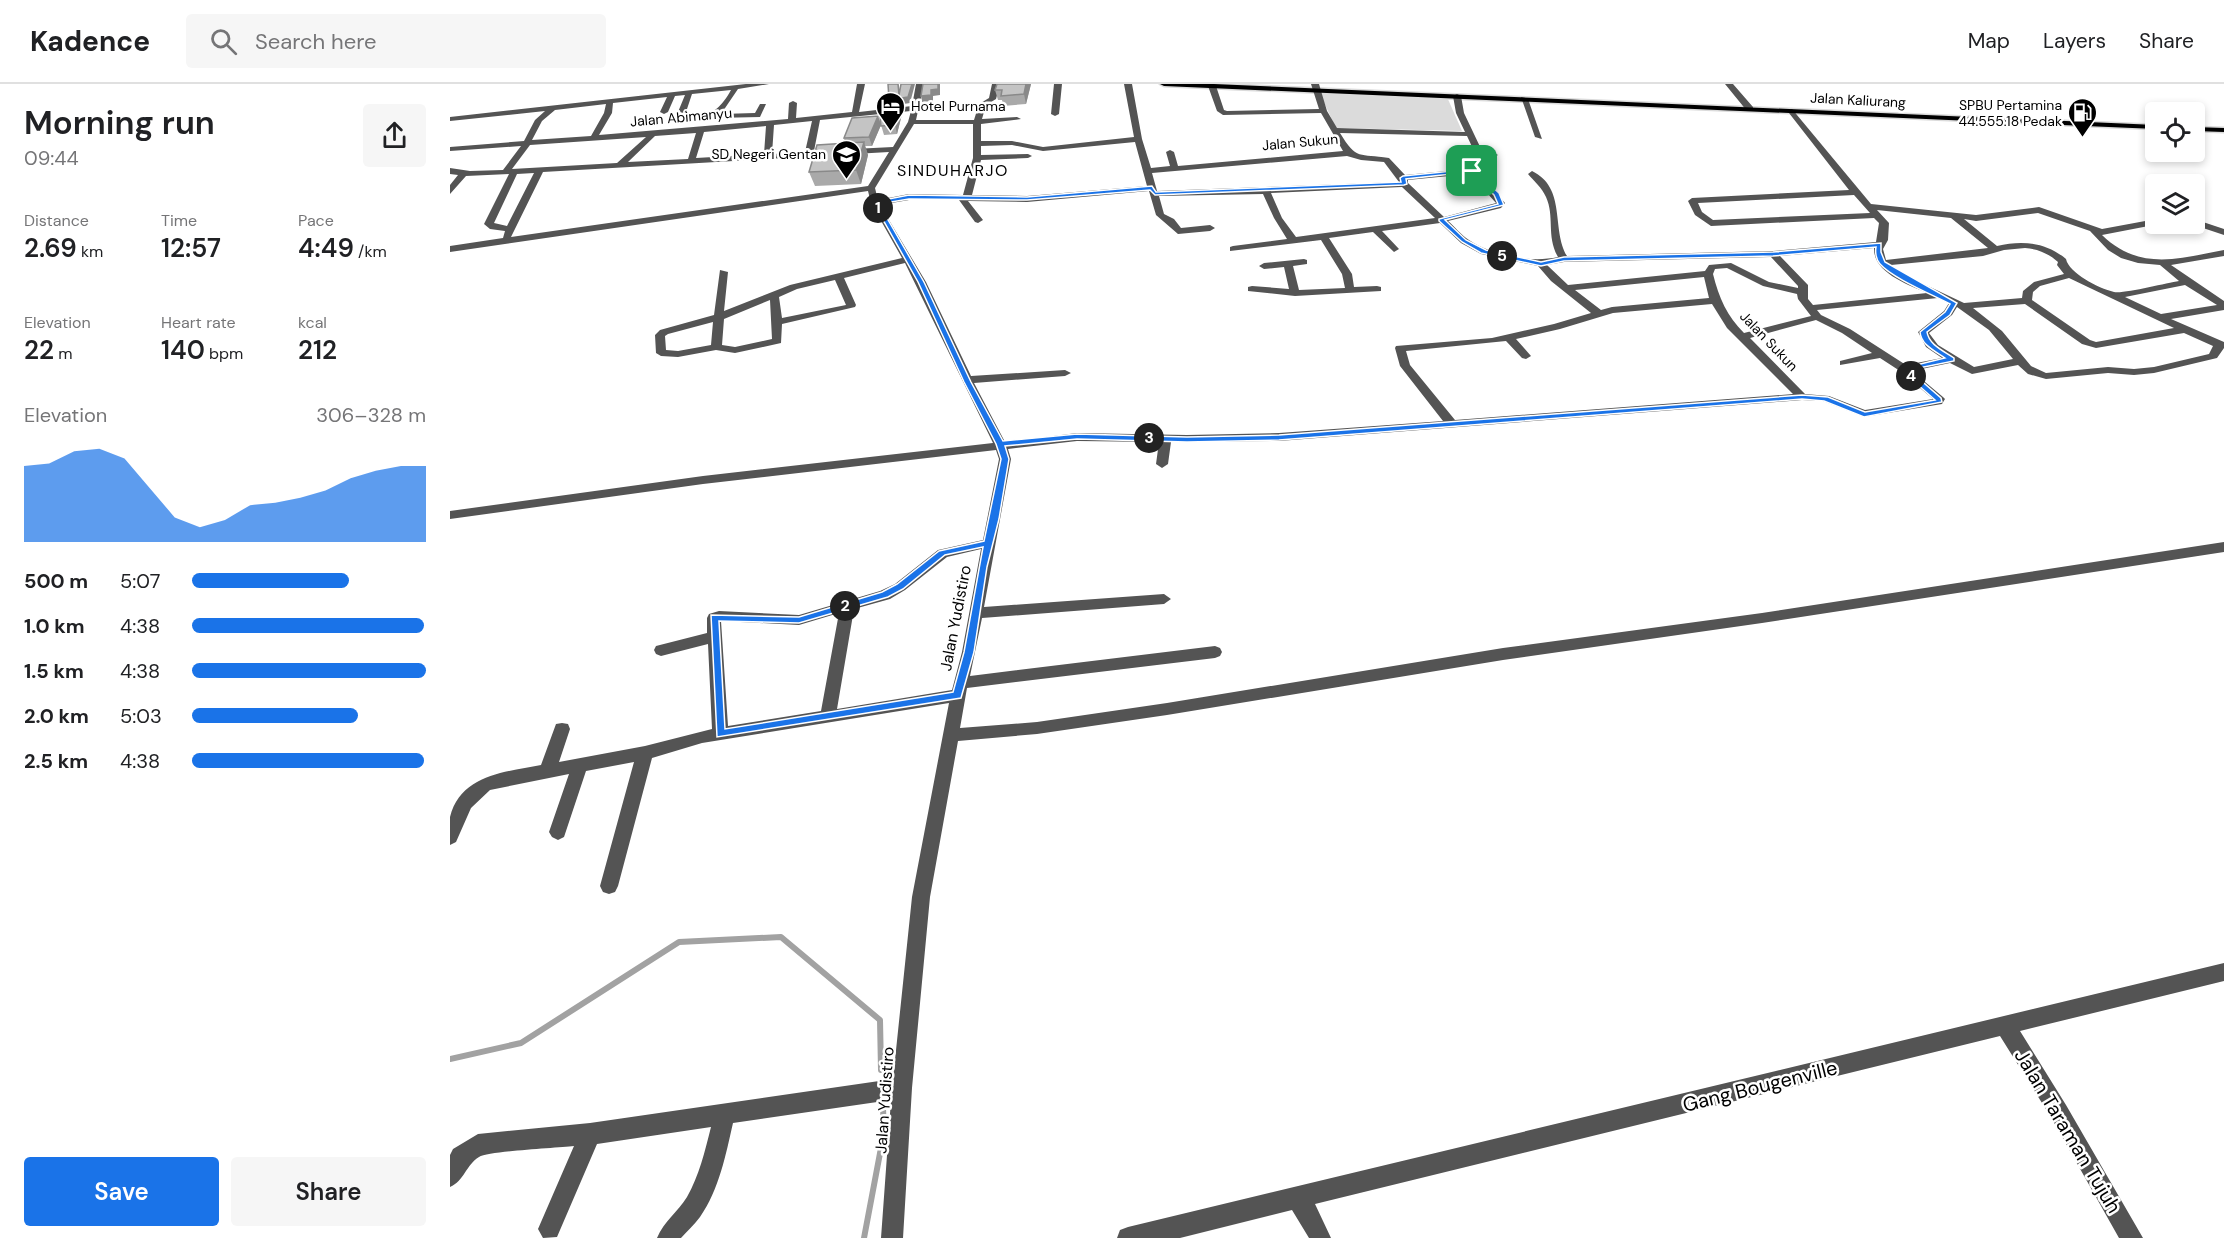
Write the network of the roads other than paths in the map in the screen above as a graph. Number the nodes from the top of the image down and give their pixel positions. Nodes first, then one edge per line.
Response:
1 (765, 84) edge
2 (861, 84) edge
3 (920, 84) edge
4 (996, 84) edge
5 (1058, 84) edge
6 (1128, 84) edge
7 (1164, 84) edge
8 (1729, 84) edge
9 (1212, 86) junction
10 (736, 87) junction
11 (1316, 87) edge
12 (689, 93) junction
13 (672, 95) junction
14 (1456, 96) junction
15 (1524, 99) junction
16 (610, 102) junction
17 (793, 103) dead end
18 (763, 106) dead end
19 (552, 108) junction
20 (1750, 109) junction
21 (1323, 111) junction
22 (1792, 111) junction
23 (664, 112) dead end
24 (682, 112) dead end
25 (855, 114) junction
26 (1055, 114) dead end
27 (913, 115) junction
28 (716, 116) junction
29 (817, 118) junction
30 (1017, 119) dead end
31 (450, 120) edge
32 (699, 120) dead end
33 (792, 122) junction
34 (977, 122) junction
35 (770, 124) junction
36 (2145, 127) edge
37 (2205, 129) edge
38 (701, 130) junction
39 (1333, 130) junction
40 (2224, 130) edge
41 (1469, 134) junction
42 (652, 135) junction
43 (1539, 137) dead end
44 (593, 139) junction
45 (1138, 139) junction
46 (528, 143) junction
47 (976, 144) junction
48 (450, 149) edge
49 (895, 149) junction
50 (1170, 152) dead end
51 (1348, 153) junction
52 (809, 154) junction
53 (1494, 155) dead end
54 (768, 156) junction
55 (1028, 156) dead end
56 (1480, 156) junction
57 (977, 158) junction
58 (691, 161) junction
59 (620, 165) junction
60 (1175, 168) junction
61 (540, 170) junction
62 (450, 171) edge
63 (1148, 171) junction
64 (1472, 171) junction
65 (510, 172) junction
66 (463, 174) junction
67 (1532, 174) dead end
68 (1403, 181) junction
69 (870, 188) junction
70 (450, 191) edge
71 (1153, 191) junction
72 (1266, 191) junction
73 (1856, 192) junction
74 (964, 198) junction
75 (875, 203) junction
76 (1868, 206) junction
77 (1952, 214) junction
78 (1876, 215) junction
79 (978, 220) dead end
80 (1441, 220) junction
81 (2145, 225) edge
82 (2205, 226) edge
83 (1210, 228) dead end
84 (510, 229) junction
85 (1375, 230) junction
86 (2094, 232) junction
87 (2224, 232) edge
88 (1324, 237) junction
89 (506, 240) junction
90 (1293, 240) junction
91 (1270, 243) junction
92 (1879, 244) junction
93 (450, 249) edge
94 (1233, 249) dead end
95 (1394, 249) dead end
96 (1995, 249) junction
97 (2224, 253) edge
98 (1773, 254) junction
99 (908, 259) junction
100 (1564, 259) junction
101 (1304, 262) dead end
102 (1882, 263) junction
103 (1284, 264) junction
104 (1541, 264) junction
105 (2164, 264) junction
106 (1264, 266) dead end
107 (723, 272) dead end
108 (1708, 274) junction
109 (838, 275) junction
110 (2070, 275) junction
111 (2187, 282) junction
112 (1568, 288) junction
113 (1252, 289) dead end
114 (1377, 289) dead end
115 (1350, 290) junction
116 (1802, 292) junction
117 (1295, 293) junction
118 (773, 294) junction
119 (1941, 295) junction
120 (2113, 296) junction
121 (1715, 301) junction
122 (2027, 301) junction
123 (1958, 304) junction
124 (2224, 306) edge
125 (1809, 308) junction
126 (1598, 313) junction
127 (718, 317) junction
128 (1817, 317) junction
129 (2161, 317) junction
130 (777, 322) junction
131 (2187, 329) junction
132 (1743, 337) junction
133 (1509, 338) junction
134 (2221, 345) edge
135 (717, 347) junction
136 (1882, 354) junction
137 (1526, 356) dead end
138 (1952, 359) junction
139 (2019, 361) junction
140 (1844, 363) dead end
141 (1904, 369) junction
142 (1065, 373) dead end
143 (967, 380) junction
144 (1802, 397) junction
145 (1452, 424) junction
146 (1166, 439) junction
147 (1000, 444) junction
148 (1162, 464) dead end
149 (450, 515) edge
150 (988, 543) junction
151 (2224, 547) edge
152 (1164, 599) dead end
153 (848, 605) junction
154 (975, 613) junction
155 (714, 637) junction
156 (661, 650) dead end
157 (1215, 652) dead end
158 (959, 689) junction
159 (828, 716) junction
160 (562, 729) dead end
161 (720, 734) junction
162 (952, 735) junction
163 (645, 753) junction
164 (580, 765) junction
165 (548, 769) junction
166 (558, 832) dead end
167 (450, 837) edge
168 (609, 886) dead end
169 (2224, 972) edge
170 (2004, 1024) junction
171 (902, 1088) junction
172 (726, 1114) junction
173 (590, 1134) junction
174 (450, 1176) edge
175 (1296, 1196) junction
176 (549, 1229) dead end
177 (668, 1238) edge
178 (892, 1238) edge
179 (1128, 1238) edge
180 (1320, 1238) edge
181 (2132, 1238) edge

1 - 10 street
2 - 25 street
3 - 27 street
4 - 34 street
5 - 26 street
6 - 45 street
7 - 9 main road, Jalan Kaliurang
8 - 20 street
9 - 11 main road, Jalan Kaliurang
9 - 21 street
10 - 12 street
10 - 28 street
11 - 14 main road, Jalan Kaliurang
11 - 21 street
12 - 13 street
12 - 24 street
13 - 16 street
13 - 23 street
14 - 15 main road, Jalan Kaliurang
14 - 41 street
15 - 20 main road, Jalan Kaliurang
15 - 43 street
16 - 19 street
16 - 44 street
17 - 33 street
18 - 28 street
19 - 31 street
19 - 46 street
20 - 22 main road, Jalan Kaliurang
21 - 39 street
22 - 36 main road, Jalan Kaliurang
22 - 73 street
25 - 27 street, Jalan Abimanyu
25 - 29 street, Jalan Abimanyu
27 - 34 street, Jalan Abimanyu
27 - 49 street
28 - 32 street
29 - 33 street, Jalan Abimanyu
29 - 52 street
30 - 34 street, Jalan Abimanyu
33 - 35 street, Jalan Abimanyu
34 - 47 street
35 - 38 street, Jalan Abimanyu
35 - 54 street
37 - 40 main road
38 - 42 street, Jalan Abimanyu
38 - 58 street
39 - 41 street
39 - 51 street
41 - 56 street
42 - 44 street, Jalan Abimanyu
42 - 59 street
44 - 46 street, Jalan Abimanyu
45 - 47 street
45 - 63 street
46 - 48 street, Jalan Abimanyu
46 - 65 street
47 - 57 street
49 - 52 street
49 - 69 street
50 - 60 street
51 - 60 street, Jalan Sukun
51 - 68 street, Jalan Sukun
52 - 54 street
53 - 56 street
54 - 58 street
55 - 57 street
56 - 64 street
57 - 74 street
58 - 59 street
59 - 61 street
60 - 63 street, Jalan Sukun
61 - 65 street
61 - 84 street
62 - 66 street
63 - 71 street
64 - 68 street
64 - 80 street
65 - 66 street
65 - 84 street
66 - 70 street
67 - 100 street
68 - 72 street
68 - 80 street, Jalan Sukun
69 - 75 street, Jalan Yudistiro
69 - 89 street
71 - 72 street
71 - 74 street
71 - 83 street
72 - 90 street
73 - 76 street
73 - 78 street
74 - 75 street
74 - 79 street
75 - 99 street, Jalan Yudistiro
76 - 77 street
76 - 78 street
77 - 86 street
77 - 96 street
78 - 92 street
80 - 85 street
80 - 104 street, Jalan Sukun
81 - 86 street
82 - 87 street
84 - 89 street
85 - 88 street
85 - 95 street
86 - 105 street
88 - 90 street
88 - 115 street
89 - 93 street
90 - 91 street
91 - 94 street
91 - 103 street
92 - 98 street
92 - 102 street
96 - 102 street
96 - 110 street
97 - 105 street
98 - 100 street
98 - 116 street
99 - 109 street
99 - 143 street, Jalan Yudistiro
100 - 104 street
101 - 103 street
102 - 119 street
103 - 106 street
103 - 117 street
104 - 112 street
105 - 111 street
107 - 127 street
108 - 112 street
108 - 116 street
108 - 121 street, Jalan Sukun
109 - 118 street
109 - 130 street
110 - 120 street
110 - 122 street
111 - 120 street
111 - 124 street
112 - 126 street
113 - 117 street
114 - 115 street
115 - 117 street
116 - 125 street
118 - 127 street
118 - 130 street
119 - 123 street
119 - 125 street
120 - 129 street
121 - 126 street
121 - 132 street, Jalan Sukun
122 - 123 street
122 - 131 street
123 - 138 street
123 - 139 street
124 - 129 street
125 - 128 street
126 - 133 street
127 - 135 street
127 - 135 street
128 - 132 street
128 - 136 street
129 - 131 street
130 - 135 street
131 - 134 street
132 - 144 street, Jalan Sukun
133 - 137 street
133 - 145 street
134 - 139 street
136 - 140 street
136 - 141 street
138 - 139 street
138 - 141 street
141 - 144 street
142 - 143 street
143 - 147 street, Jalan Yudistiro
144 - 145 street
145 - 146 street
146 - 147 street
146 - 148 street
147 - 149 street
147 - 150 street, Jalan Yudistiro
150 - 153 street
150 - 154 street, Jalan Yudistiro
151 - 162 street
152 - 154 street
153 - 155 street
153 - 159 street
154 - 158 street, Jalan Yudistiro
155 - 156 street
155 - 161 street
157 - 158 street
158 - 159 street
158 - 162 street, Jalan Yudistiro
159 - 161 street
160 - 165 street
161 - 163 street
162 - 171 street, Jalan Yudistiro
163 - 164 street
163 - 168 street
164 - 165 street
164 - 166 street
165 - 167 street
169 - 170 street, Gang Bougenville
170 - 175 street, Gang Bougenville
170 - 181 street, Jalan Taraman Tujuh
171 - 172 street
171 - 178 street, Jalan Yudistiro
172 - 173 street
172 - 177 street
173 - 174 street
173 - 176 street
175 - 179 street, Gang Bougenville
175 - 180 street

